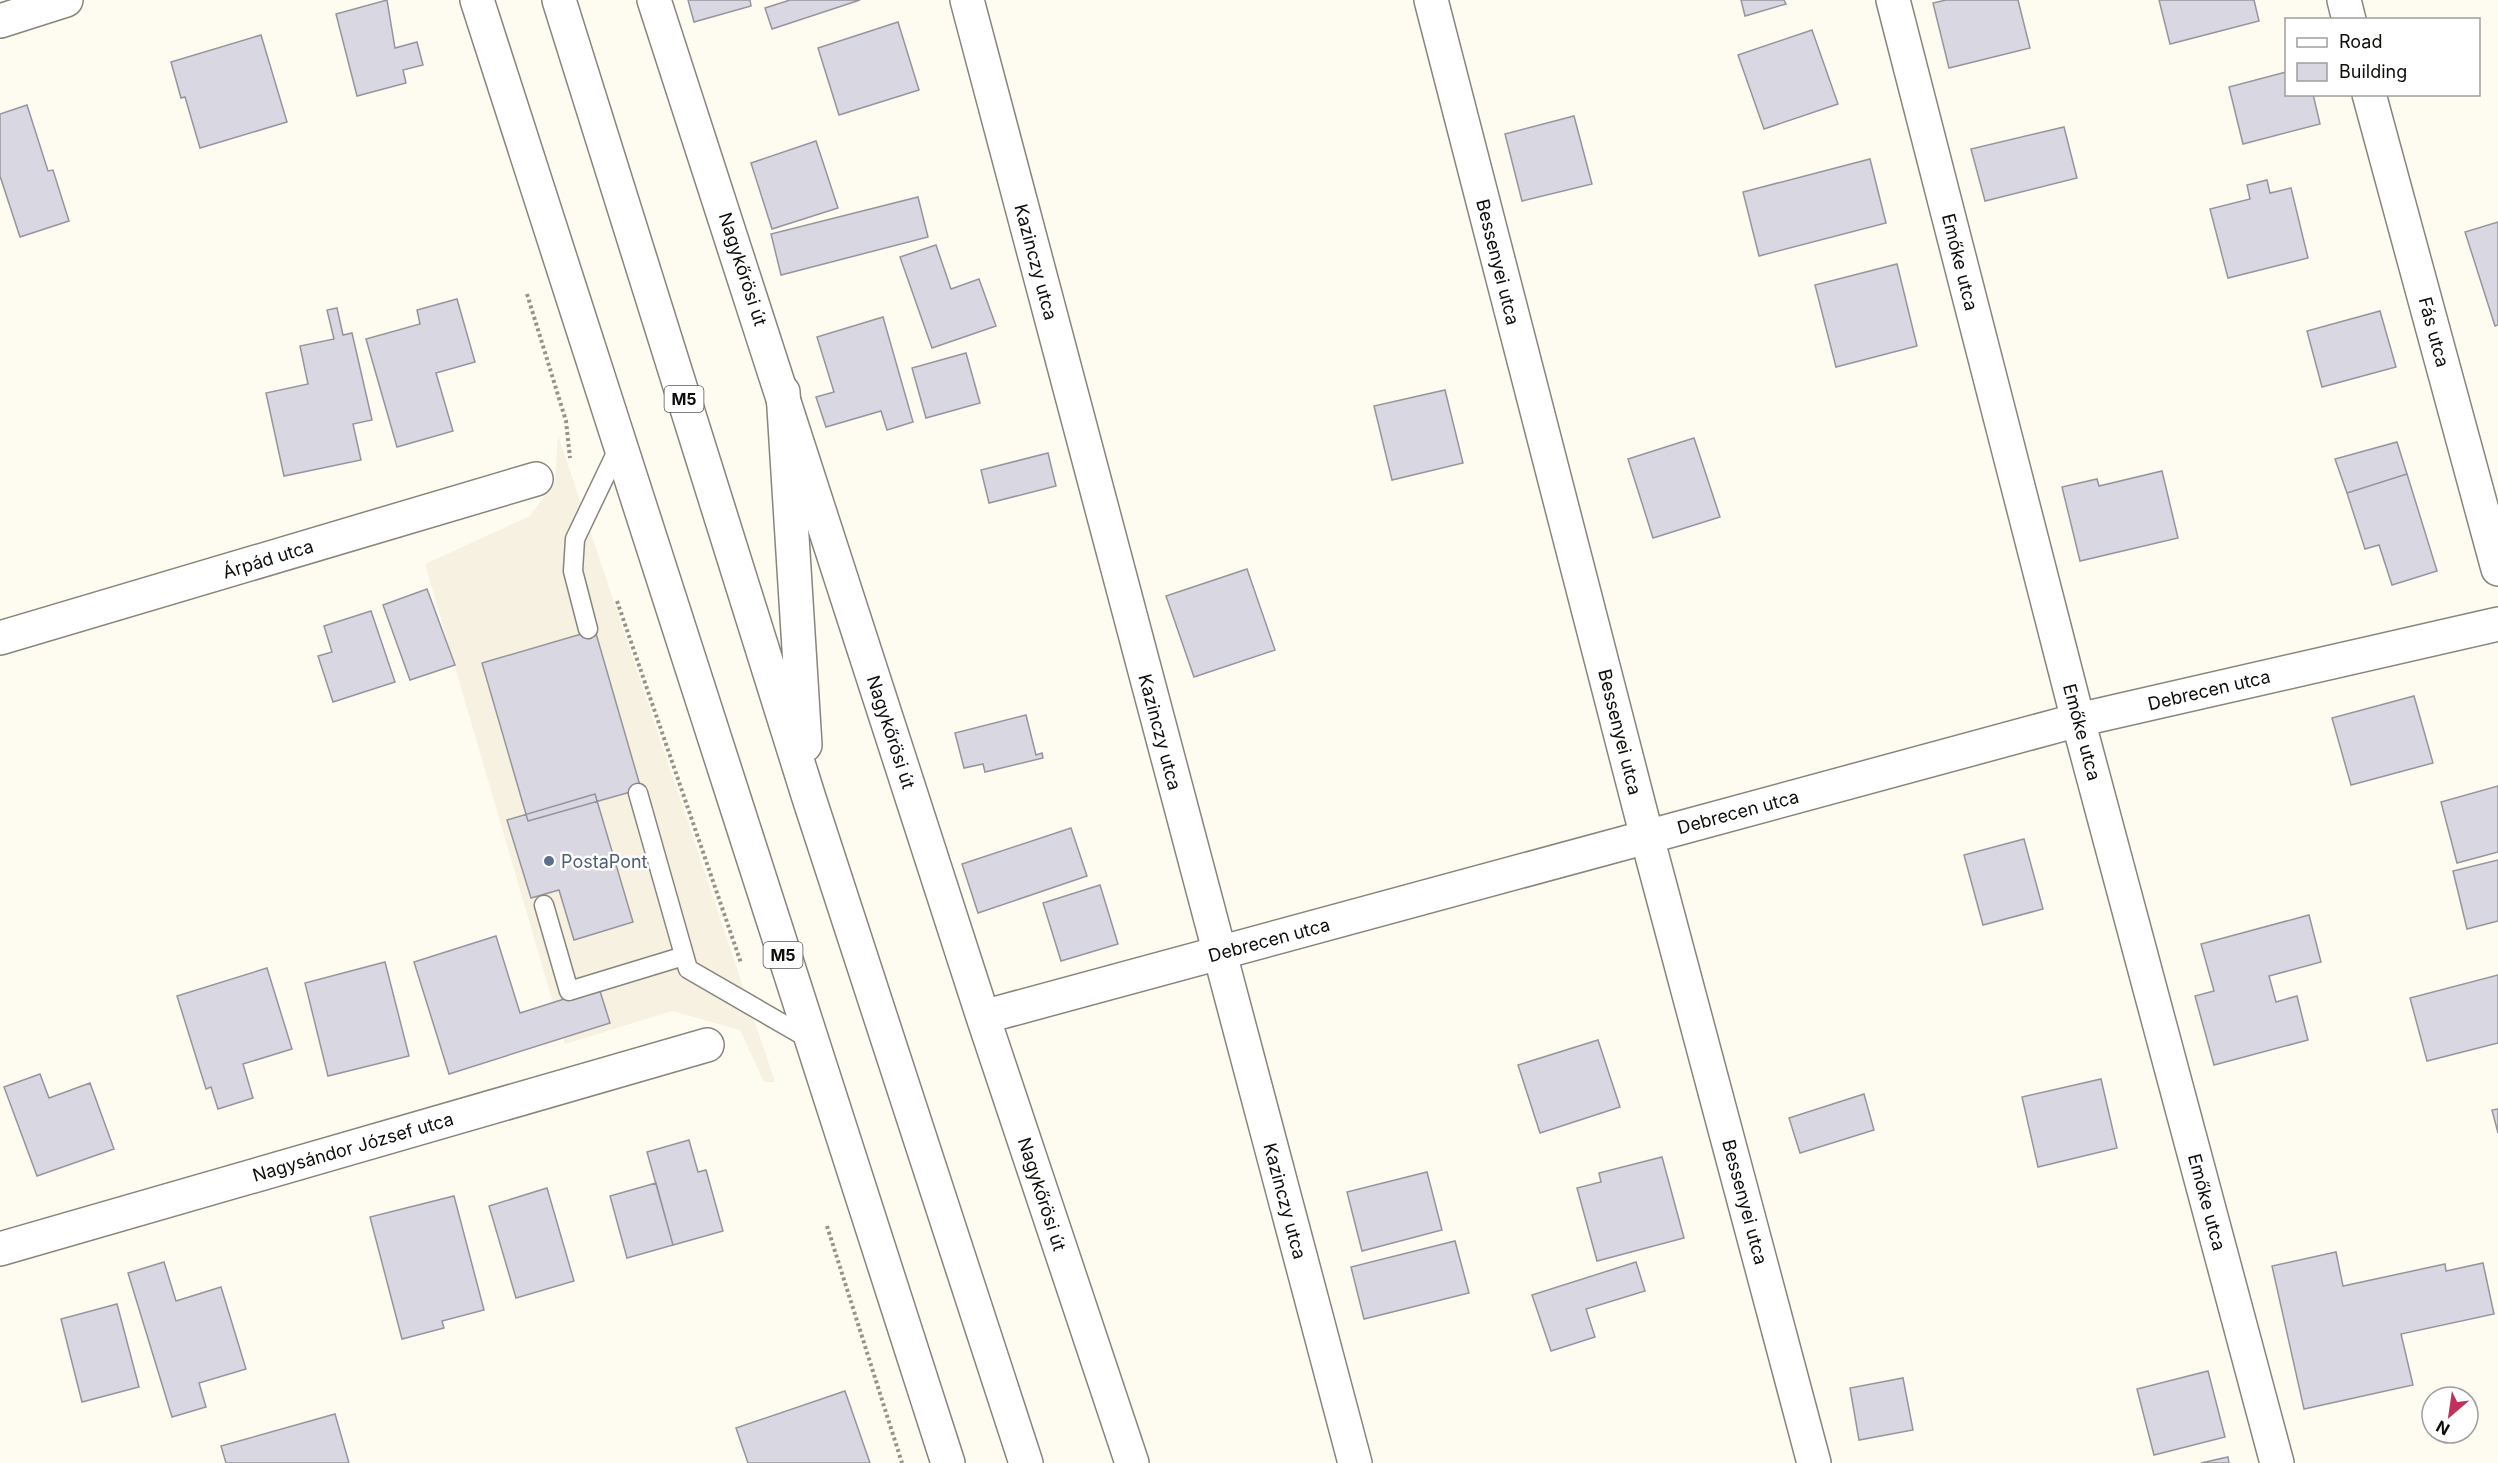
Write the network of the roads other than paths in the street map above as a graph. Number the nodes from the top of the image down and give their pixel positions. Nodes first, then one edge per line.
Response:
1 (66, 0) edge
2 (477, 0) edge
3 (559, 0) edge
4 (654, 0) edge
5 (967, 0) edge
6 (1431, 0) edge
7 (1893, 0) edge
8 (2344, 0) edge
9 (2348, 18) edge
10 (0, 21) edge
11 (2370, 96) edge
12 (783, 392) junction
13 (620, 447) junction
14 (536, 479) dead end
15 (2498, 569) edge
16 (2498, 624) edge
17 (588, 629) dead end
18 (0, 638) edge
19 (2078, 720) junction
20 (638, 793) dead end
21 (809, 798) junction
22 (1647, 837) junction
23 (544, 905) dead end
24 (1218, 954) junction
25 (684, 956) junction
26 (983, 1017) junction
27 (810, 1039) junction
28 (707, 1045) dead end
29 (0, 1249) edge
30 (948, 1463) edge
31 (1026, 1463) edge
32 (1132, 1463) edge
33 (1355, 1463) edge
34 (1815, 1463) edge
35 (2277, 1463) edge

1 - 10 street
2 - 13 street, M5
3 - 21 street, M5
4 - 12 street, Nagykőrösi út
5 - 24 street, Kazinczy utca
6 - 22 street, Bessenyei utca
7 - 19 street, Emőke utca
8 - 9 street
11 - 15 street, Fás utca
12 - 21 street
12 - 26 street, Nagykőrösi út
13 - 17 lane
13 - 27 street, M5
14 - 18 street, Árpád utca
16 - 19 street, Debrecen utca
19 - 22 street, Debrecen utca
19 - 35 street, Emőke utca
20 - 25 lane
21 - 31 street, M5
22 - 24 street, Debrecen utca
22 - 34 street, Bessenyei utca
23 - 25 lane
24 - 26 street, Debrecen utca
24 - 33 street, Kazinczy utca
25 - 27 lane
26 - 32 street, Nagykőrösi út
27 - 30 street, M5
28 - 29 street, Nagysándor József utca

